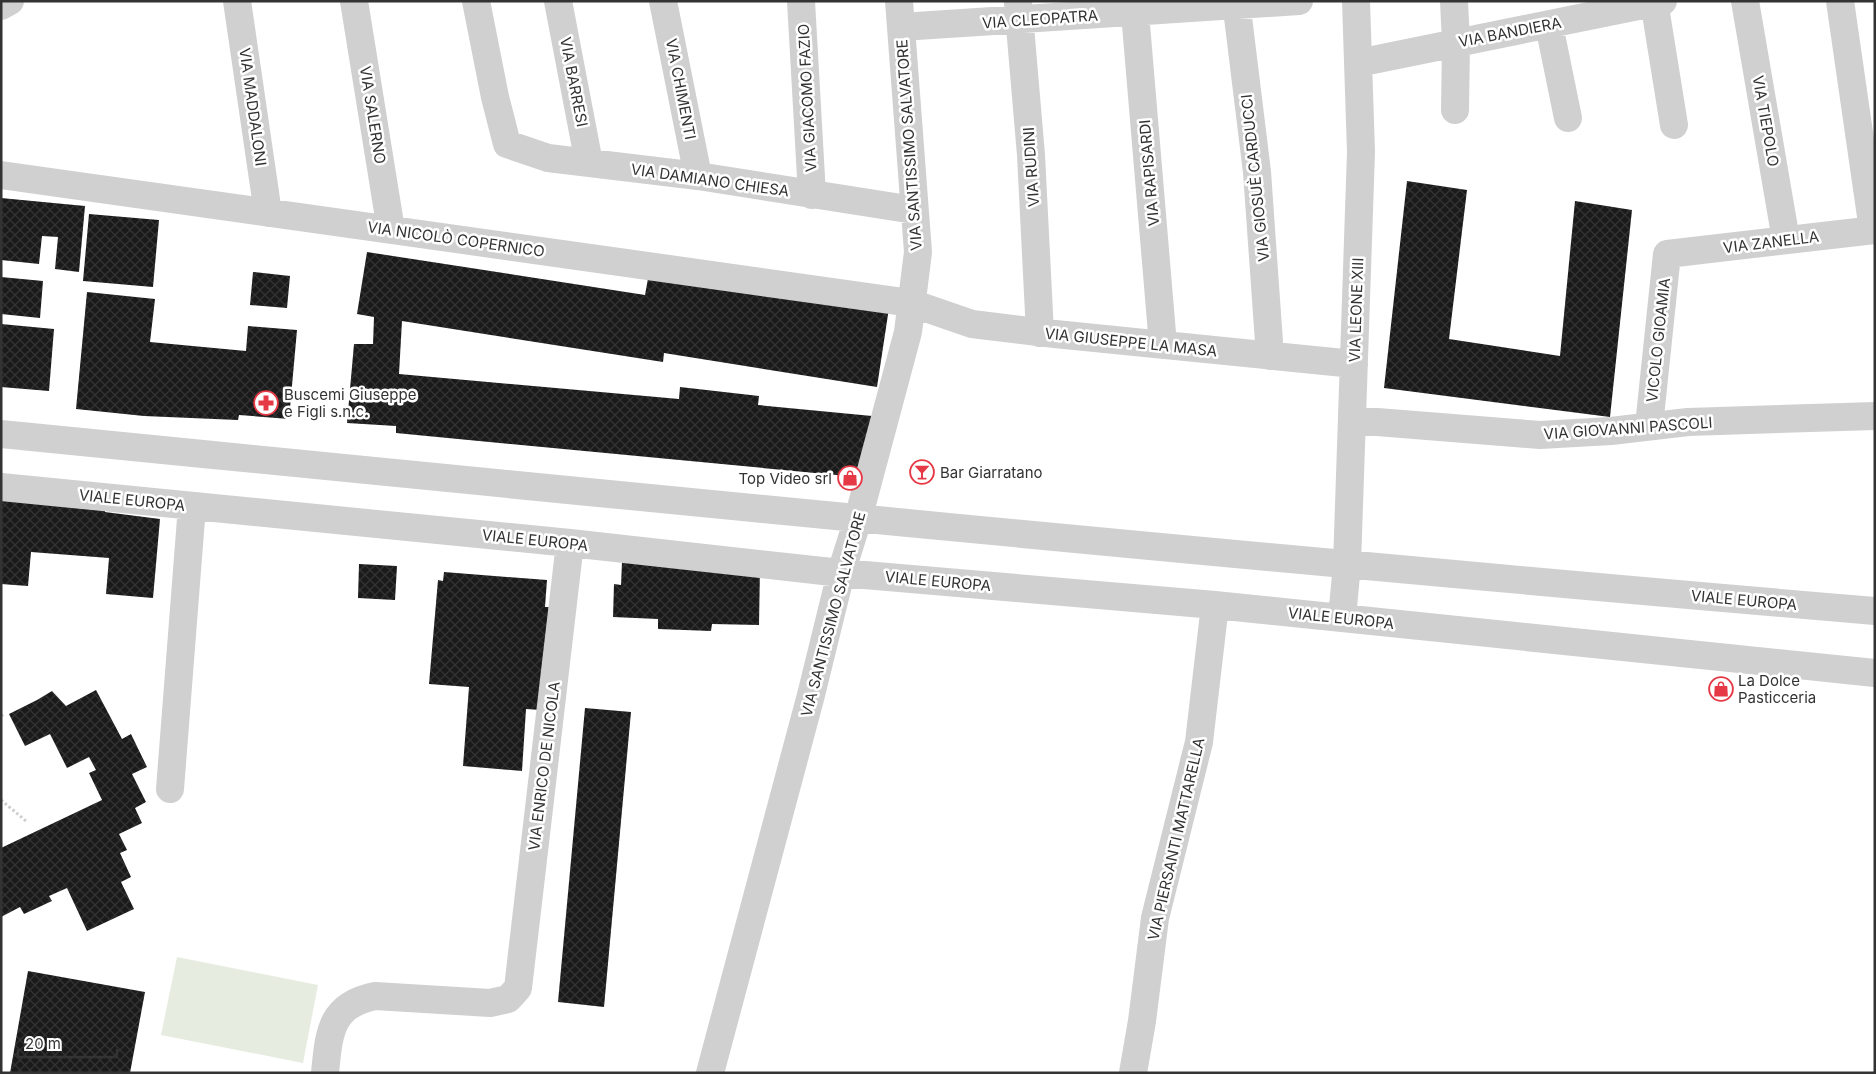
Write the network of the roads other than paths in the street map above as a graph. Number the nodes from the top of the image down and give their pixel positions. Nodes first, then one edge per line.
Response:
1 (10, 1) edge
2 (237, 1) edge
3 (354, 1) edge
4 (476, 1) edge
5 (558, 1) edge
6 (663, 1) edge
7 (801, 1) edge
8 (1298, 1) edge
9 (1356, 1) edge
10 (1454, 1) edge
11 (1745, 1) edge
12 (1840, 1) edge
13 (1657, 2) edge
14 (1236, 3) edge
15 (1, 6) edge
16 (1135, 7) edge
17 (1019, 11) edge
18 (900, 14) edge
19 (1549, 25) junction
20 (1456, 43) junction
21 (1358, 63) junction
22 (1454, 110) dead end
23 (1568, 118) dead end
24 (1674, 125) dead end
25 (589, 163) junction
26 (1, 175) edge
27 (698, 176) junction
28 (812, 194) junction
29 (914, 210) junction
30 (268, 213) junction
31 (392, 230) junction
32 (1874, 230) edge
33 (1786, 240) junction
34 (1668, 254) joint
35 (912, 303) junction
36 (1040, 333) junction
37 (1163, 345) junction
38 (1270, 356) junction
39 (1354, 364) junction
40 (1875, 416) edge
41 (1352, 420) junction
42 (1649, 426) junction
43 (1, 434) edge
44 (1, 487) edge
45 (192, 506) junction
46 (858, 518) junction
47 (570, 543) junction
48 (1346, 564) junction
49 (841, 573) junction
50 (1215, 606) junction
51 (1875, 611) edge
52 (1342, 618) junction
53 (1875, 673) edge
54 (170, 789) dead end
55 (325, 1073) edge
56 (710, 1073) edge
57 (1133, 1073) edge

1 - 15 street
2 - 30 street, VIA MADDALONI
3 - 31 street, VIA SALERNO
4 - 25 street, VIA DAMIANO CHIESA
5 - 25 street, VIA BARRESI
6 - 27 street, VIA CHIMENTI
7 - 28 street, VIA GIACOMO FAZIO
8 - 14 street, VIA CLEOPATRA
9 - 21 street, VIA LEONE XIII
10 - 20 street
11 - 33 street, VIA TIEPOLO
12 - 32 street
13 - 19 street, VIA BANDIERA
13 - 24 street
14 - 16 street, VIA CLEOPATRA
14 - 38 street, VIA GIOSUÈ CARDUCCI
16 - 17 street, VIA CLEOPATRA
16 - 37 street, VIA RAPISARDI
17 - 18 street, VIA CLEOPATRA
17 - 36 street, VIA RUDINI
18 - 29 street, VIA SANTISSIMO SALVATORE
19 - 20 street, VIA BANDIERA
19 - 23 street
20 - 21 street, VIA BANDIERA
20 - 22 street
21 - 39 street, VIA LEONE XIII
25 - 27 street, VIA DAMIANO CHIESA
26 - 30 street, VIA NICOLÒ COPERNICO
27 - 28 street, VIA DAMIANO CHIESA
28 - 29 street, VIA DAMIANO CHIESA
29 - 35 street, VIA SANTISSIMO SALVATORE
30 - 31 street, VIA NICOLÒ COPERNICO
31 - 35 street, VIA NICOLÒ COPERNICO
32 - 33 street, VIA ZANELLA
33 - 34 street, VIA ZANELLA
34 - 42 street, VICOLO GIOAMIA
35 - 36 street, VIA GIUSEPPE LA MASA
35 - 46 street, VIA SANTISSIMO SALVATORE
36 - 37 street, VIA GIUSEPPE LA MASA
37 - 38 street, VIA GIUSEPPE LA MASA
38 - 39 street, VIA GIUSEPPE LA MASA
39 - 41 street, VIA LEONE XIII
40 - 42 street, VIA GIOVANNI PASCOLI
41 - 42 street, VIA GIOVANNI PASCOLI
41 - 48 street, VIA LEONE XIII
43 - 46 street, VIALE EUROPA
44 - 45 street, VIALE EUROPA
45 - 47 street, VIALE EUROPA
45 - 54 street
46 - 48 street, VIALE EUROPA
46 - 49 street, VIA SANTISSIMO SALVATORE
47 - 49 street, VIALE EUROPA
47 - 55 street, VIA ENRICO DE NICOLA
48 - 51 street, VIALE EUROPA
48 - 52 street, VIA LEONE XIII
49 - 50 street, VIALE EUROPA
49 - 56 street, VIA SANTISSIMO SALVATORE
50 - 52 street, VIALE EUROPA
50 - 57 street, VIA PIERSANTI MATTARELLA
52 - 53 street, VIALE EUROPA

